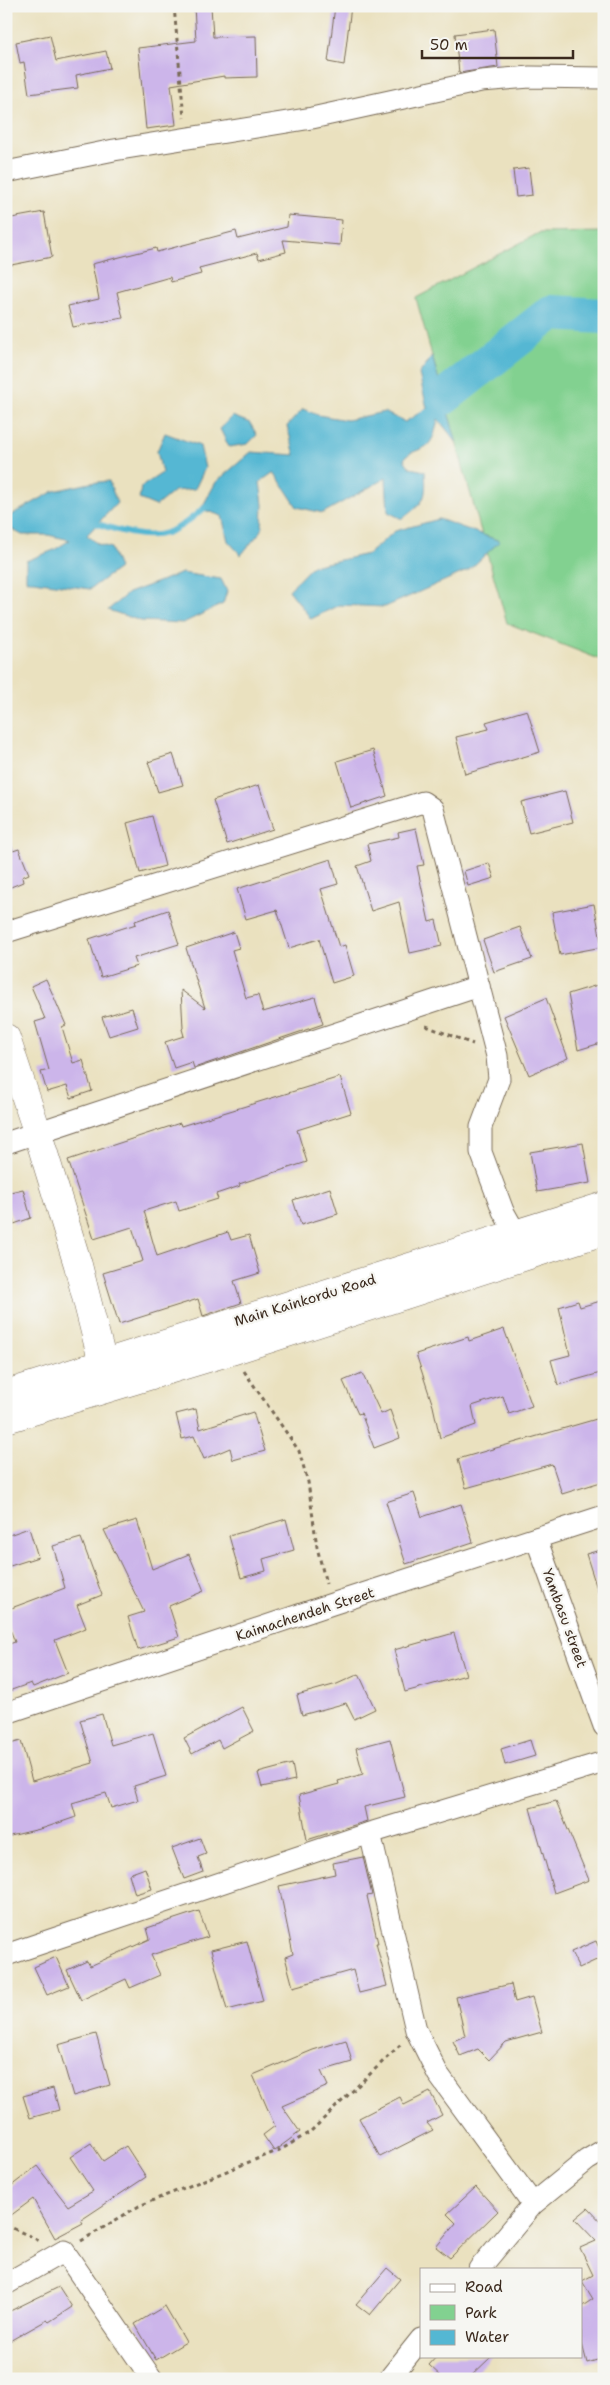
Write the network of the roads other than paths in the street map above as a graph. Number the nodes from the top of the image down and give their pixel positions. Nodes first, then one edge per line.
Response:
1 (604, 78) edge
2 (6, 172) edge
3 (6, 932) edge
4 (479, 986) junction
5 (6, 1038) edge
6 (38, 1134) junction
7 (6, 1143) edge
8 (604, 1206) edge
9 (604, 1231) edge
10 (516, 1234) junction
11 (385, 1288) junction
12 (298, 1316) junction
13 (106, 1376) junction
14 (6, 1394) edge
15 (6, 1419) edge
16 (604, 1516) edge
17 (536, 1538) junction
18 (6, 1714) edge
19 (604, 1726) edge
20 (604, 1762) edge
21 (370, 1833) junction
22 (6, 1955) edge
23 (604, 2150) edge
24 (533, 2204) junction
25 (480, 2268) edge
26 (6, 2284) edge
27 (420, 2340) edge
28 (152, 2379) edge
29 (389, 2379) edge

1 - 2 street
3 - 4 street
4 - 6 street
4 - 10 street
5 - 6 main road
6 - 7 street
6 - 13 main road
8 - 10 main road, Main Kainkordu Road
9 - 11 main road
10 - 11 main road, Main Kainkordu Road
11 - 12 main road
12 - 13 main road, Main Kainkordu Road
12 - 13 main road
13 - 14 main road, Main Kainkordu Road
13 - 15 main road
16 - 17 street, Kaimachendeh Street
17 - 18 street, Kaimachendeh Street
17 - 19 street, Yambasu street
20 - 21 street
21 - 22 street
21 - 24 street
23 - 24 street
24 - 25 street
26 - 28 street
27 - 29 street

